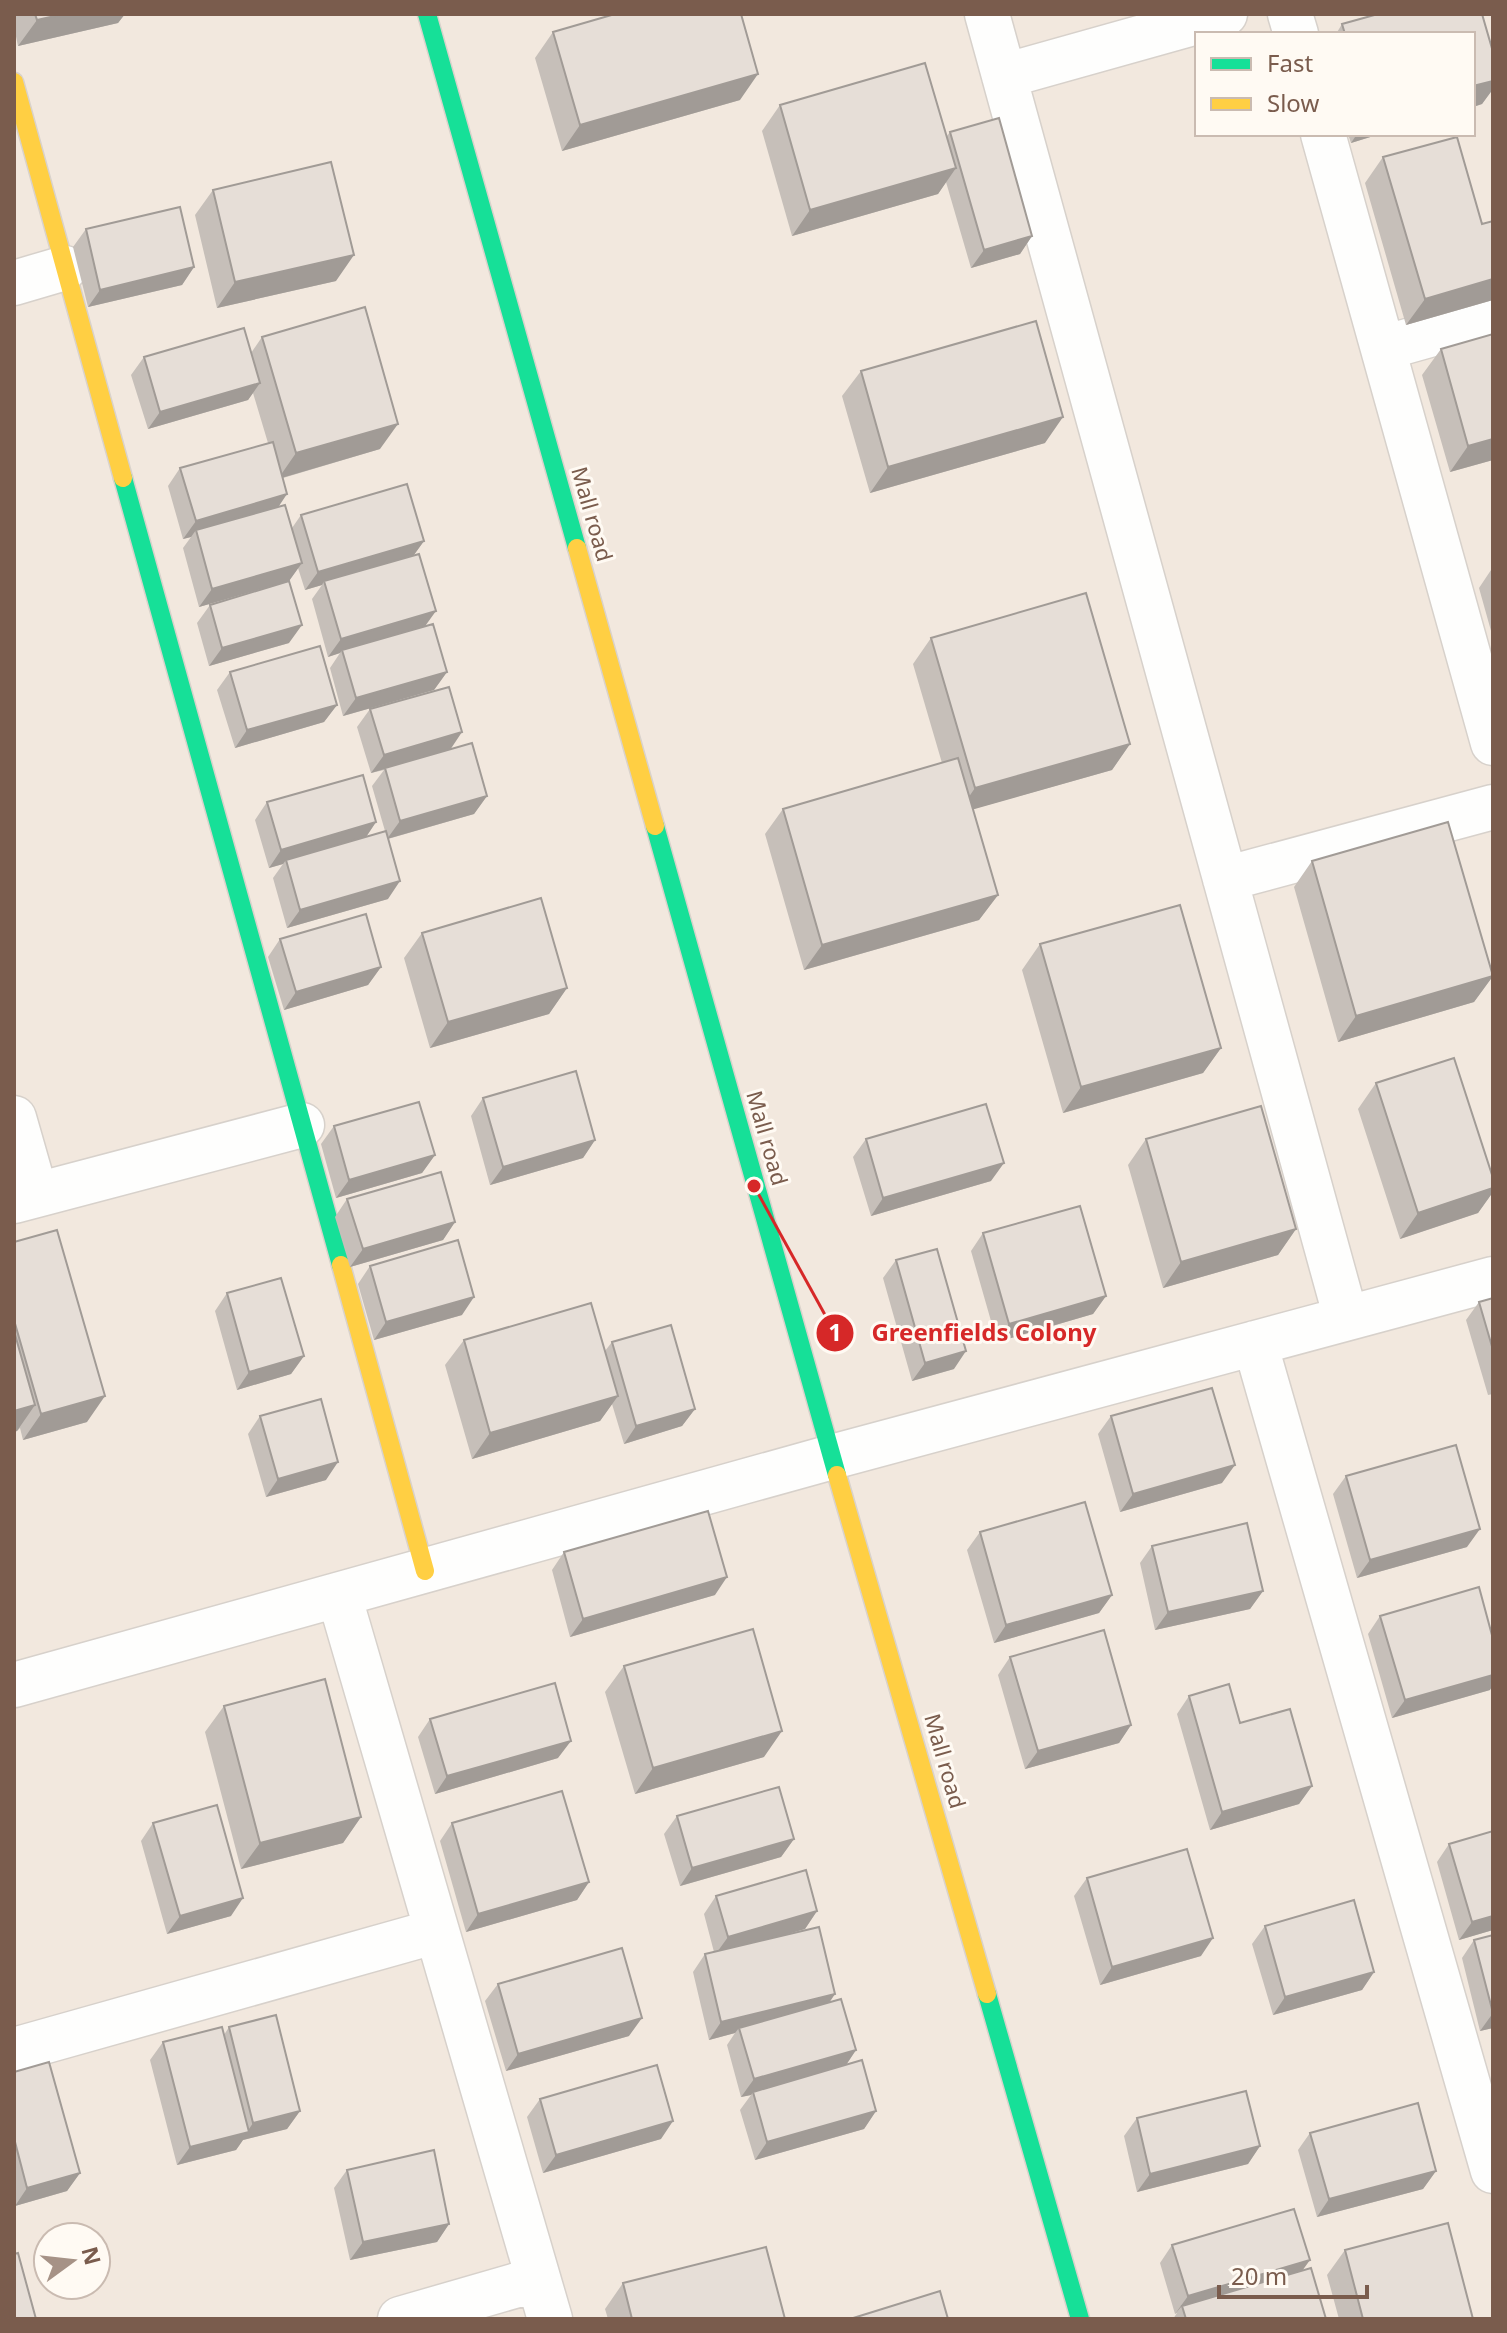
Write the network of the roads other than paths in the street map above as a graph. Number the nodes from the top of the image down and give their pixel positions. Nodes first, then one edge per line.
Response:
1 (427, 14) edge
2 (987, 14) edge
3 (1225, 14) edge
4 (1004, 76) junction
5 (14, 82) edge
6 (1324, 136) edge
7 (65, 268) junction
8 (14, 283) edge
9 (1493, 317) edge
10 (1383, 348) junction
11 (1493, 743) edge
12 (1493, 807) edge
13 (1225, 879) junction
14 (14, 1118) edge
15 (302, 1125) junction
16 (25, 1198) edge
17 (1493, 1279) edge
18 (1346, 1318) junction
19 (1255, 1343) junction
20 (832, 1457) junction
21 (425, 1571) junction
22 (339, 1595) junction
23 (14, 1685) edge
24 (437, 1931) junction
25 (14, 2050) edge
26 (1493, 2171) edge
27 (544, 2299) edge
28 (400, 2319) edge
29 (1080, 2319) edge

1 - 20 street, Mall road
2 - 4 street
3 - 4 street
4 - 13 street
5 - 7 street
6 - 10 street
7 - 8 street
7 - 15 street
9 - 10 street
10 - 11 street
12 - 13 street
13 - 18 street
14 - 16 street
15 - 16 street
15 - 21 street
17 - 18 street
18 - 19 street
19 - 20 street
19 - 26 street
20 - 21 street
20 - 29 street, Mall road
21 - 22 street
22 - 23 street
22 - 24 street
24 - 25 street
24 - 27 street
27 - 28 street

